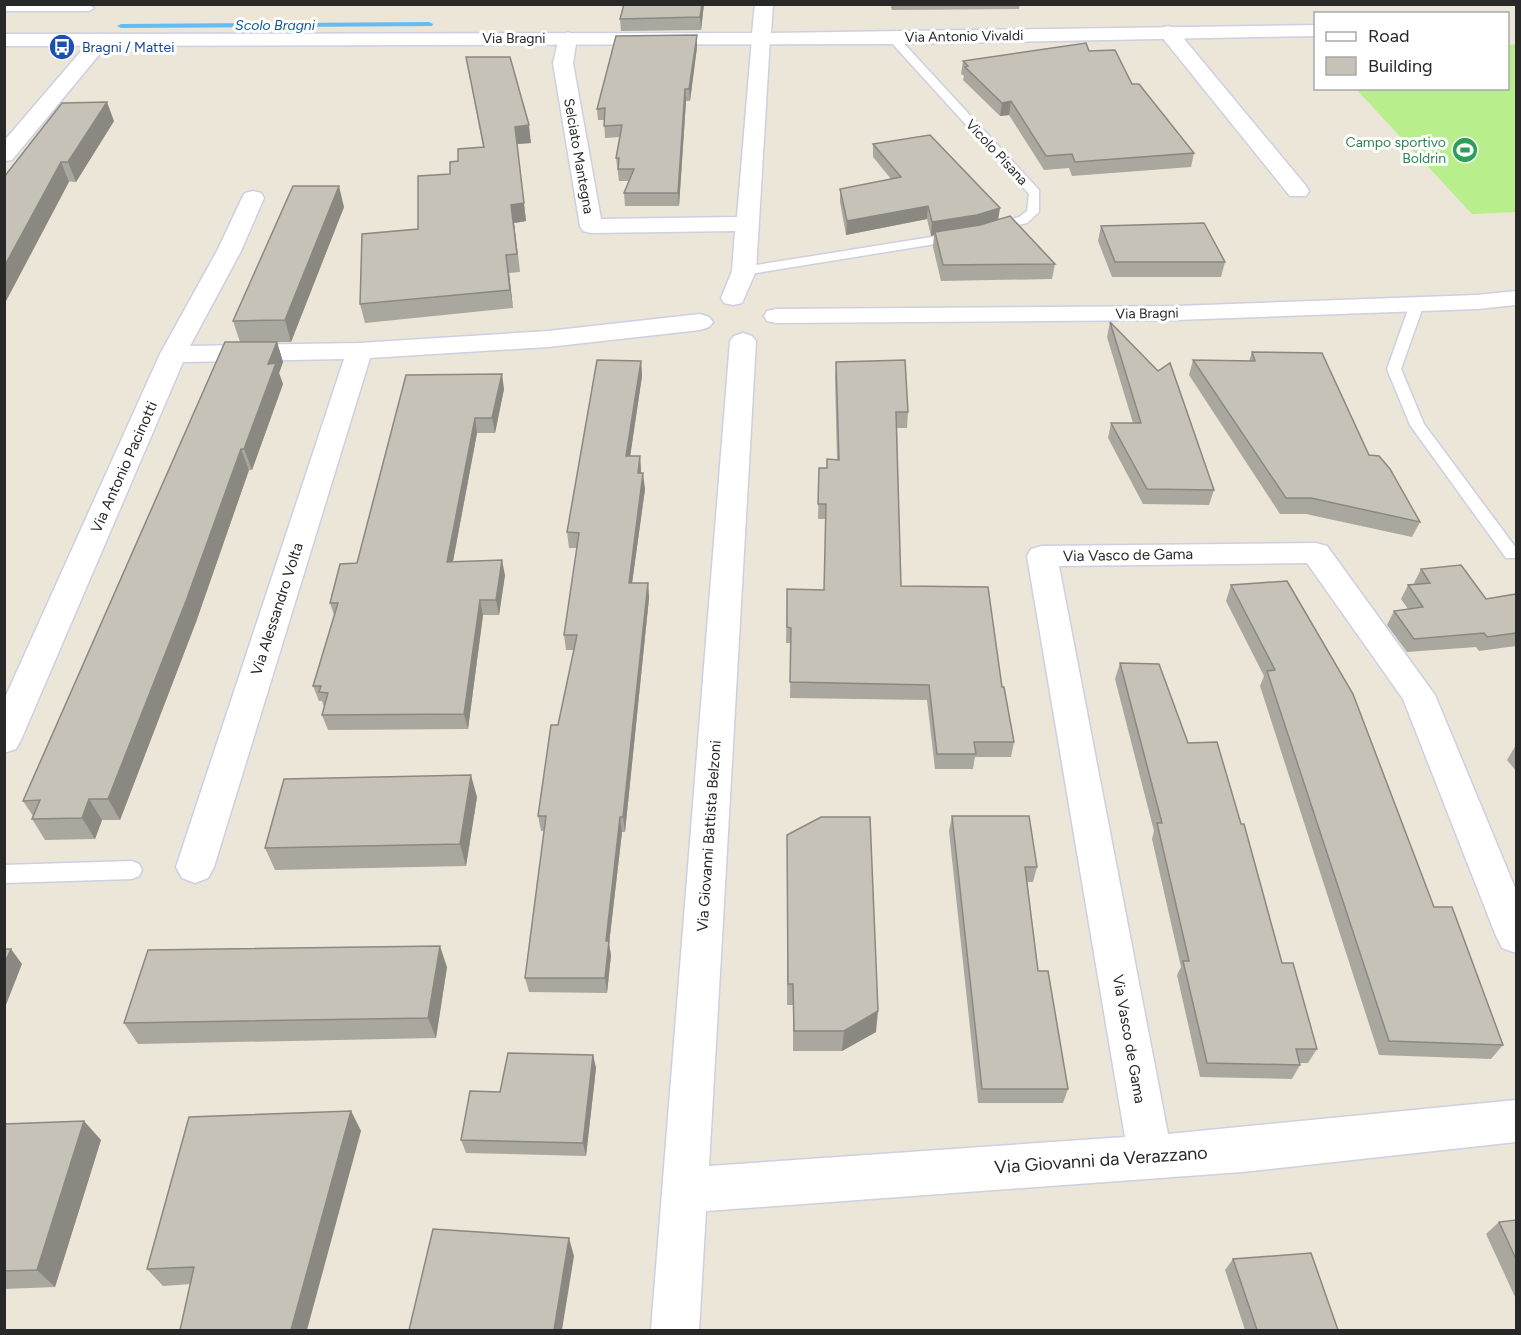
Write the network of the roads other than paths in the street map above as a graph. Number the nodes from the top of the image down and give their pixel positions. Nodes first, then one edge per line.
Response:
1 (764, 4) edge
2 (4, 8) edge
3 (89, 9) dead end
4 (1314, 30) edge
5 (1168, 32) junction
6 (568, 38) junction
7 (761, 38) junction
8 (893, 38) junction
9 (4, 40) edge
10 (100, 40) junction
11 (4, 155) edge
12 (1298, 191) dead end
13 (253, 198) dead end
14 (748, 224) junction
15 (744, 271) junction
16 (733, 298) junction
17 (1516, 298) edge
18 (1417, 304) junction
19 (776, 316) junction
20 (700, 322) junction
21 (743, 341) junction
22 (359, 351) junction
23 (173, 354) junction
24 (1512, 554) dead end
25 (4, 740) edge
26 (195, 867) dead end
27 (132, 870) dead end
28 (4, 874) edge
29 (1516, 936) edge
30 (1516, 1121) edge
31 (1150, 1156) junction
32 (684, 1190) junction
33 (675, 1330) edge

1 - 7 street
2 - 3 lane
4 - 5 street, Via Antonio Vivaldi
5 - 8 street, Via Antonio Vivaldi
5 - 12 street
6 - 7 street, Via Bragni
6 - 10 street, Via Bragni
6 - 14 street, Selciato Mantegna
7 - 8 street, Via Antonio Vivaldi
7 - 14 street
8 - 15 lane, Vicolo Pisana
9 - 10 street, Via Bragni
10 - 11 street
13 - 23 street, Via Antonio Pacinotti
14 - 15 street
15 - 16 street
16 - 19 street
16 - 20 street
17 - 18 street, Via Bragni
18 - 19 street, Via Bragni
18 - 24 lane
19 - 21 street
20 - 21 street
20 - 22 street
21 - 32 street, Via Giovanni Battista Belzoni
22 - 23 street
22 - 26 street, Via Alessandro Volta
23 - 25 street, Via Antonio Pacinotti
27 - 28 lane
29 - 31 street, Via Vasco de Gama
30 - 31 street, Via Giovanni da Verazzano
31 - 32 street, Via Giovanni da Verazzano
32 - 33 street, Via Giovanni Battista Belzoni

